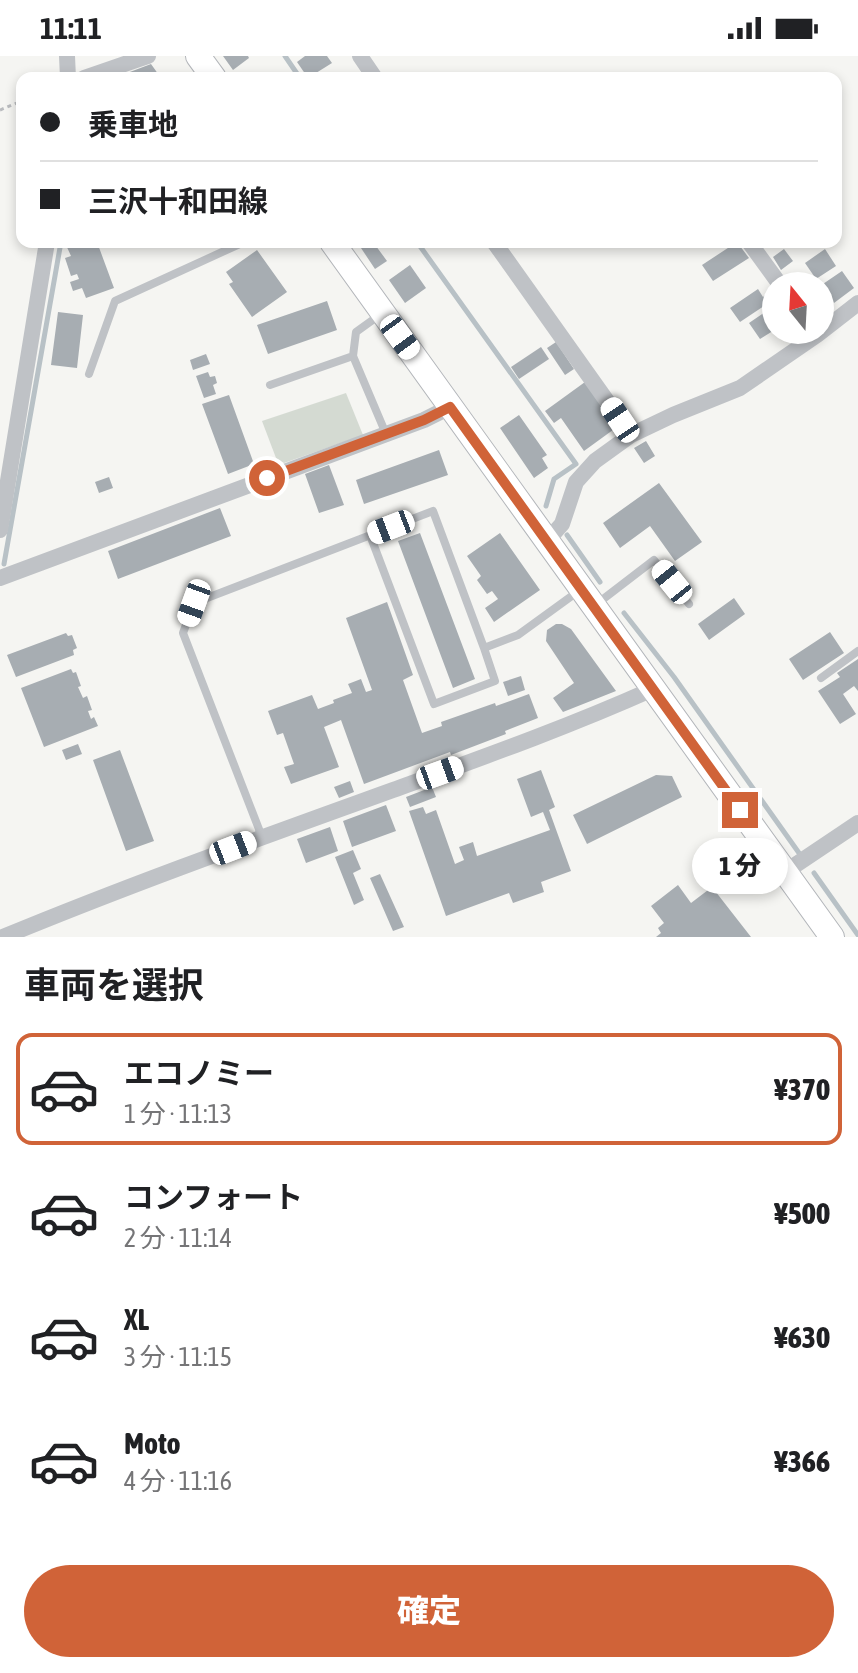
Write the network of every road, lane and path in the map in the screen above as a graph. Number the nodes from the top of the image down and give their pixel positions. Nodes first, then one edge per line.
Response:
1 (148, 56) edge
2 (101, 72) edge
3 (46, 248) edge
4 (231, 248) edge
5 (336, 248) edge
6 (498, 248) edge
7 (753, 248) edge
8 (771, 272) edge
9 (858, 303) edge
10 (383, 313) junction
11 (834, 319) edge
12 (799, 344) edge
13 (353, 356) junction
14 (89, 374) dead end
15 (270, 385) dead end
16 (450, 407) junction
17 (386, 434) junction
18 (631, 435) junction
19 (0, 530) edge
20 (370, 535) junction
21 (547, 541) junction
22 (0, 578) edge
23 (588, 598) junction
24 (689, 604) dead end
25 (484, 648) junction
26 (858, 651) edge
27 (821, 678) dead end
28 (653, 689) junction
29 (858, 823) edge
30 (263, 837) junction
31 (785, 872) junction
32 (3, 937) edge
33 (832, 937) edge

1 - 2 street
3 - 19 street
4 - 14 lane
5 - 10 main road
6 - 18 street
7 - 8 street
9 - 11 street
10 - 13 lane
10 - 16 main road
12 - 18 street
13 - 15 lane
13 - 17 lane
16 - 17 street
16 - 21 main road
17 - 22 street
18 - 21 street
20 - 25 lane
20 - 25 lane
20 - 30 lane
21 - 23 main road
23 - 24 lane
23 - 25 lane
23 - 28 main road
26 - 27 lane
28 - 30 street
28 - 31 main road
29 - 31 street
30 - 32 street
31 - 33 main road

